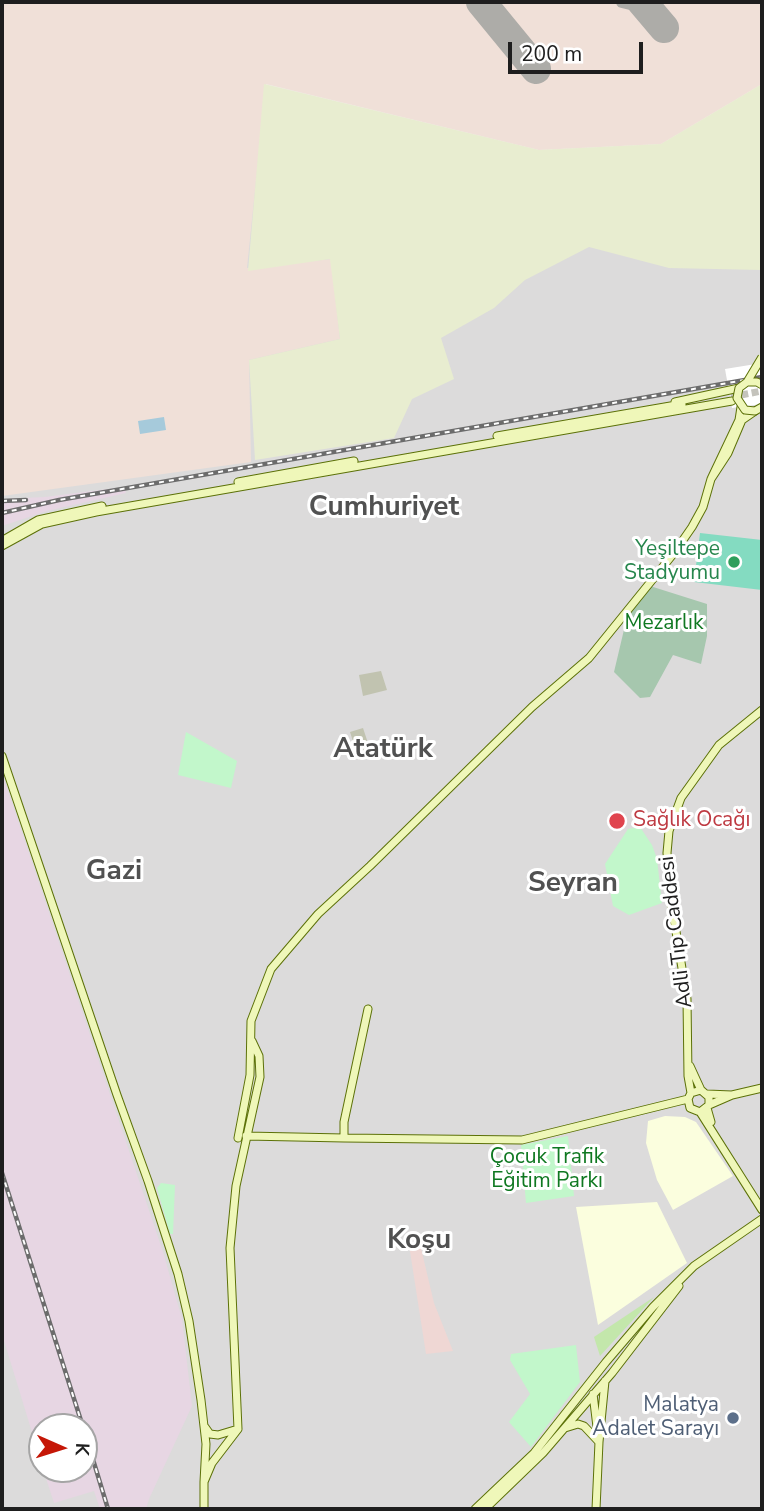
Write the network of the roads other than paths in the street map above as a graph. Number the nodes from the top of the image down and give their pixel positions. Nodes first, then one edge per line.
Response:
1 (762, 359) edge
2 (747, 382) junction
3 (762, 385) edge
4 (739, 388) junction
5 (731, 399) tunnel mouth
6 (741, 406) junction
7 (758, 409) edge
8 (586, 423) junction
9 (730, 443) junction
10 (2, 544) edge
11 (762, 710) edge
12 (2, 756) edge
13 (368, 1009) dead end
14 (689, 1062) junction
15 (762, 1088) edge
16 (704, 1092) junction
17 (690, 1096) junction
18 (729, 1097) junction
19 (667, 1105) junction
20 (690, 1108) junction
21 (705, 1108) junction
22 (242, 1137) junction
23 (344, 1138) junction
24 (762, 1203) edge
25 (762, 1210) edge
26 (762, 1221) edge
27 (595, 1376) junction
28 (603, 1384) junction
29 (593, 1395) junction
30 (204, 1426) junction
31 (238, 1429) junction
32 (562, 1430) junction
33 (598, 1442) junction
34 (206, 1444) junction
35 (221, 1448) junction
36 (204, 1482) junction
37 (204, 1509) edge
38 (475, 1509) edge
39 (485, 1509) edge
40 (596, 1509) edge

1 - 2 street, bridge
1 - 3 street, bridge
2 - 3 street, bridge
2 - 4 street, bridge
4 - 6 street, bridge
4 - 8 street
5 - 8 street
6 - 7 street, bridge
6 - 8 street
6 - 9 street
7 - 9 street
8 - 10 street
9 - 22 street
11 - 14 street, Adli Tıp Caddesi
12 - 30 street
13 - 23 street
14 - 16 street, Adli Tıp Caddesi
14 - 17 street, Adli Tıp Caddesi
15 - 18 street
16 - 17 street
16 - 18 street
16 - 21 street, Adli Tıp Caddesi
17 - 19 street
17 - 20 street, Adli Tıp Caddesi
18 - 21 street
19 - 20 street
19 - 23 street
20 - 21 street
21 - 24 street, Adli Tıp Caddesi
21 - 25 street, Adli Tıp Caddesi
22 - 23 street
22 - 31 street
26 - 27 street
26 - 28 street
27 - 28 street
27 - 29 street
27 - 38 street
28 - 29 street
28 - 33 street
29 - 32 street
29 - 33 street
30 - 31 street
30 - 34 street
31 - 35 street
32 - 33 street
32 - 39 street
33 - 40 street
34 - 35 street
34 - 36 street
35 - 36 street
36 - 37 street

